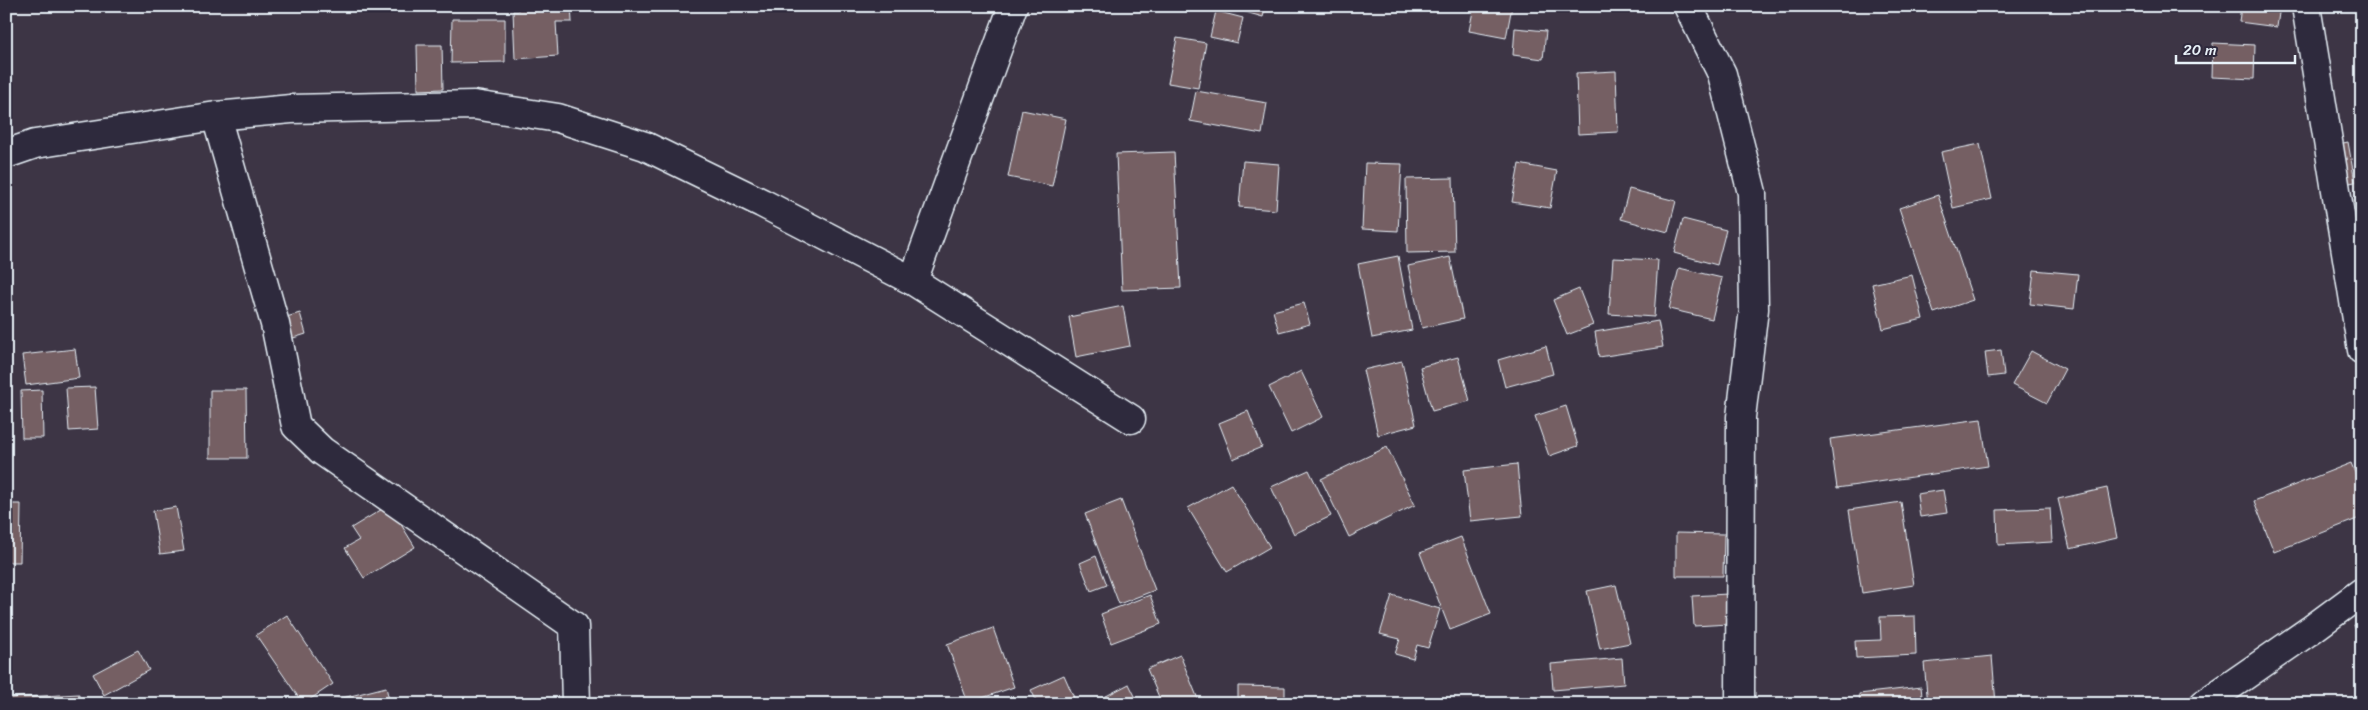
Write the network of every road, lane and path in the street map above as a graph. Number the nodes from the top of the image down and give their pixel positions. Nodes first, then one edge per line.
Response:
1 (1013, 6) edge
2 (1688, 6) edge
3 (2306, 6) edge
4 (216, 116) junction
5 (6, 154) edge
6 (913, 281) junction
7 (2362, 350) edge
8 (1131, 419) dead end
9 (2362, 592) edge
10 (576, 704) edge
11 (1740, 704) edge
12 (2204, 704) edge

1 - 6 street
2 - 11 street
3 - 7 street
4 - 5 street
4 - 6 street
4 - 10 street
6 - 8 street
9 - 12 street

